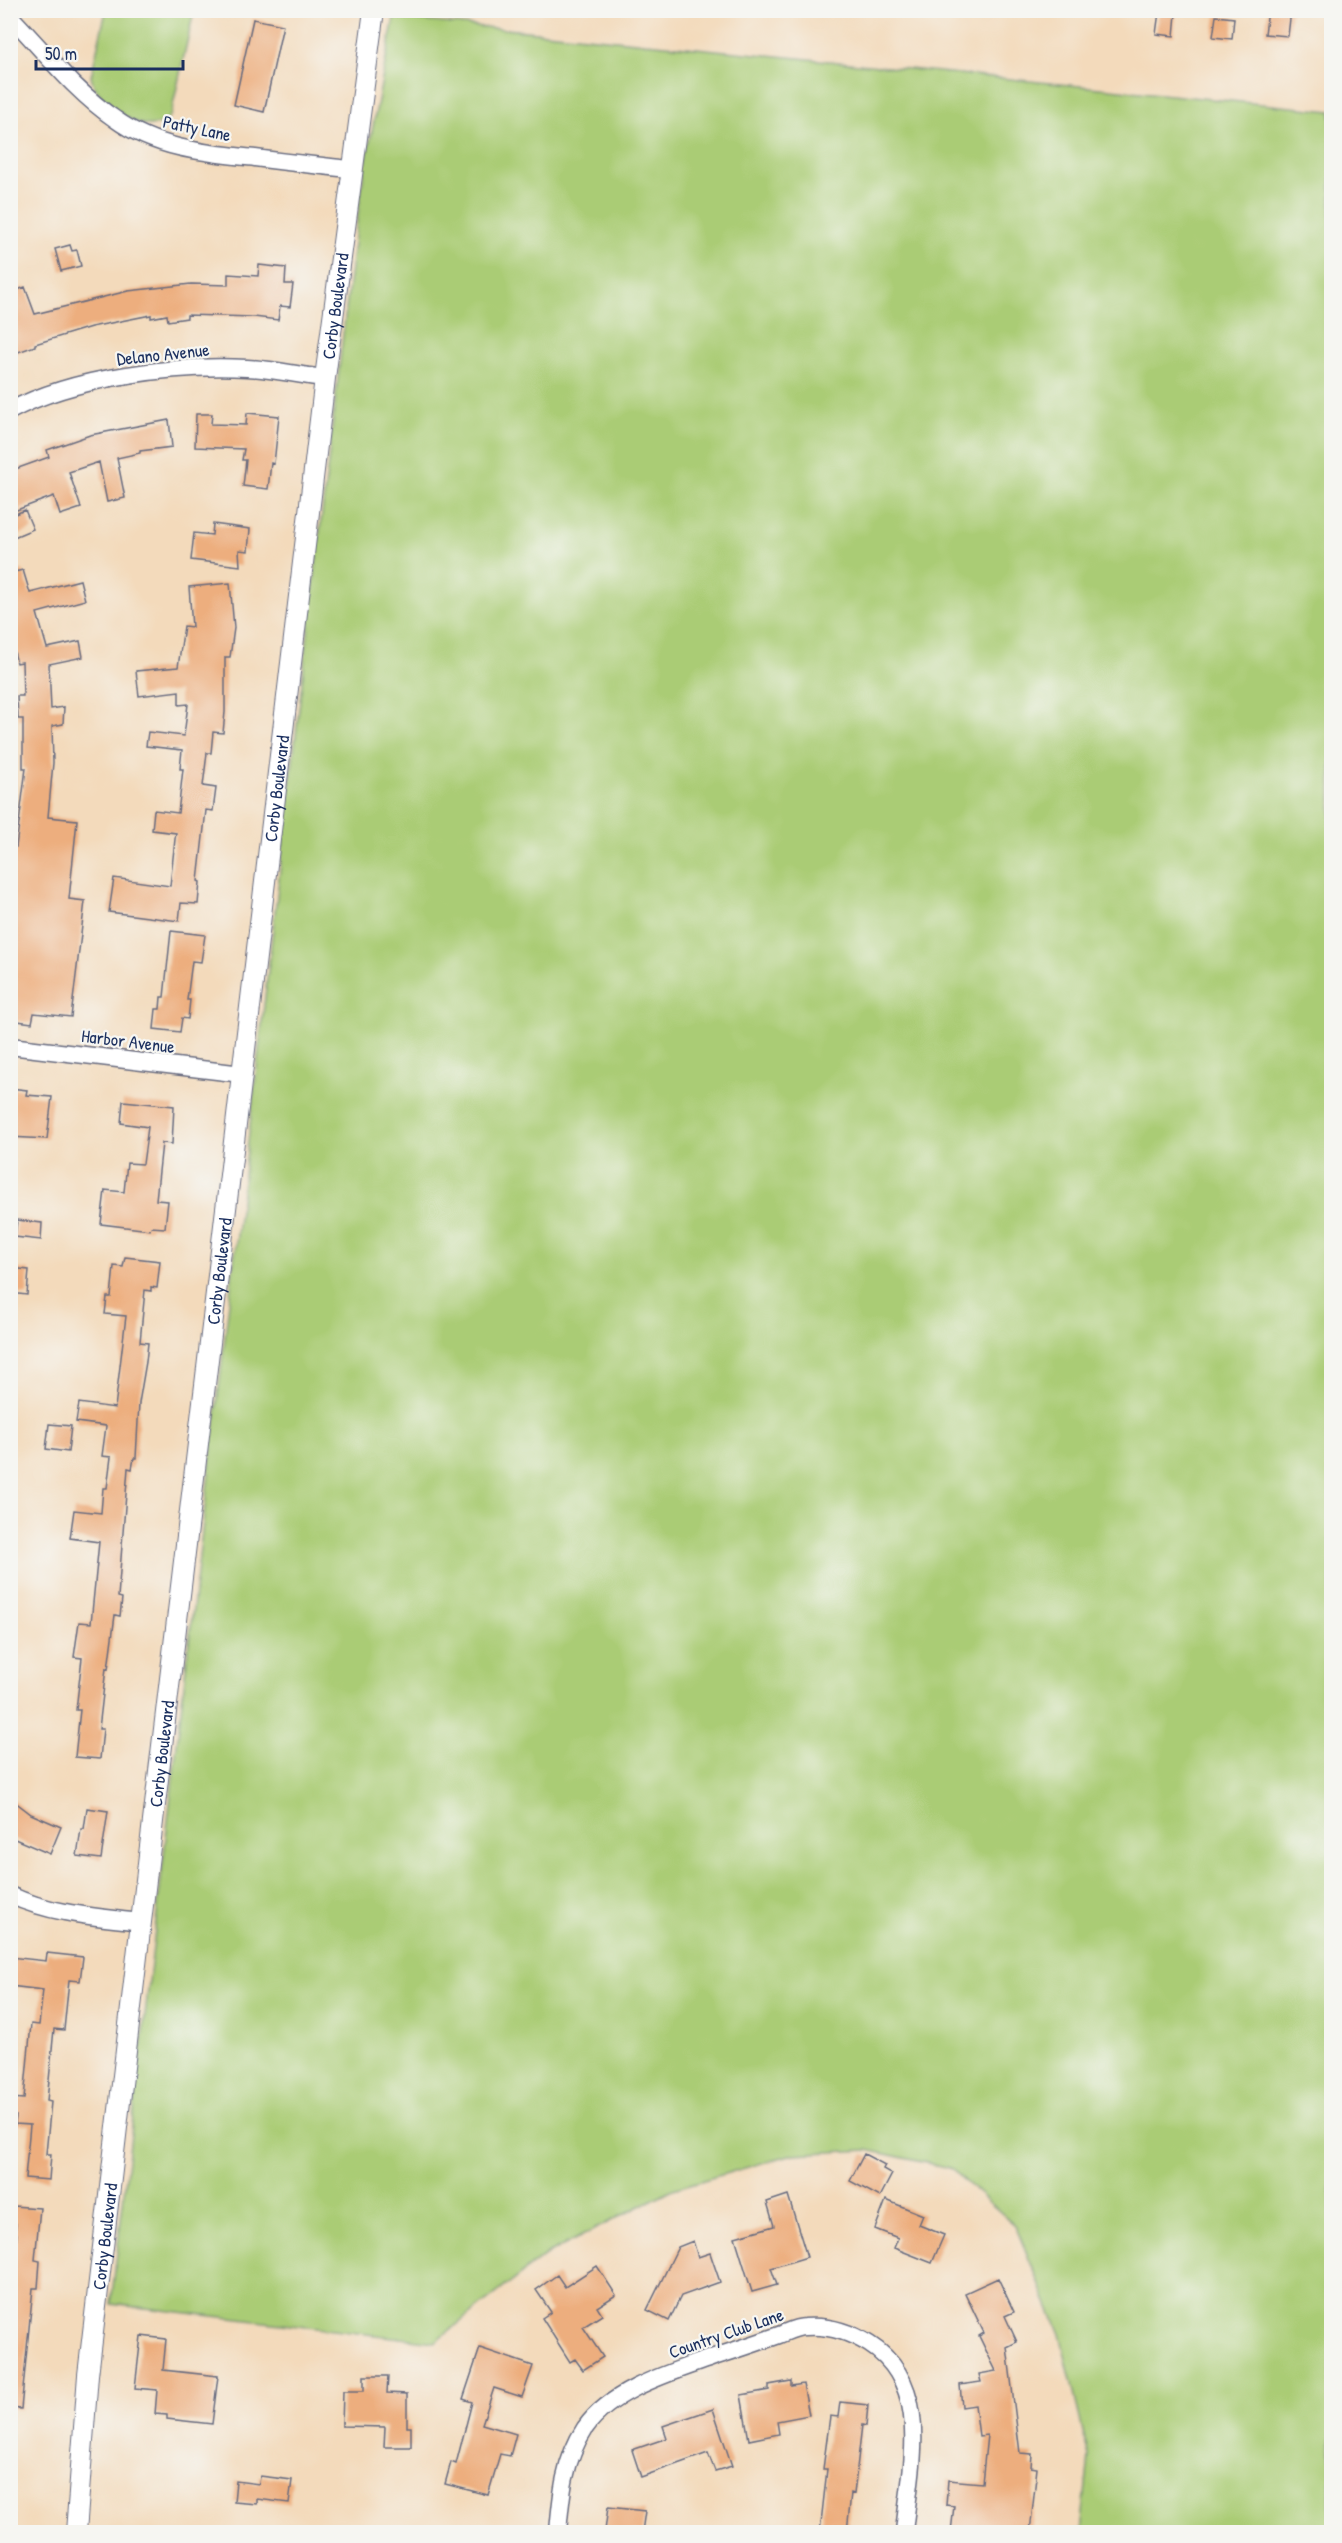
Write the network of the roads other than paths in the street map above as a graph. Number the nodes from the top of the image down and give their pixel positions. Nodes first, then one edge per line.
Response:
1 (374, 10) edge
2 (10, 16) edge
3 (351, 169) junction
4 (325, 378) junction
5 (10, 411) edge
6 (10, 1046) edge
7 (242, 1074) junction
8 (10, 1895) edge
9 (141, 1922) junction
10 (76, 2532) edge
11 (558, 2532) edge
12 (904, 2532) edge

1 - 3 street, Corby Boulevard
2 - 3 street, Patty Lane
3 - 4 street, Corby Boulevard
4 - 5 street, Delano Avenue
4 - 7 street, Corby Boulevard
6 - 7 street, Harbor Avenue
7 - 9 street, Corby Boulevard
8 - 9 street
9 - 10 street, Corby Boulevard
11 - 12 street, Country Club Lane

